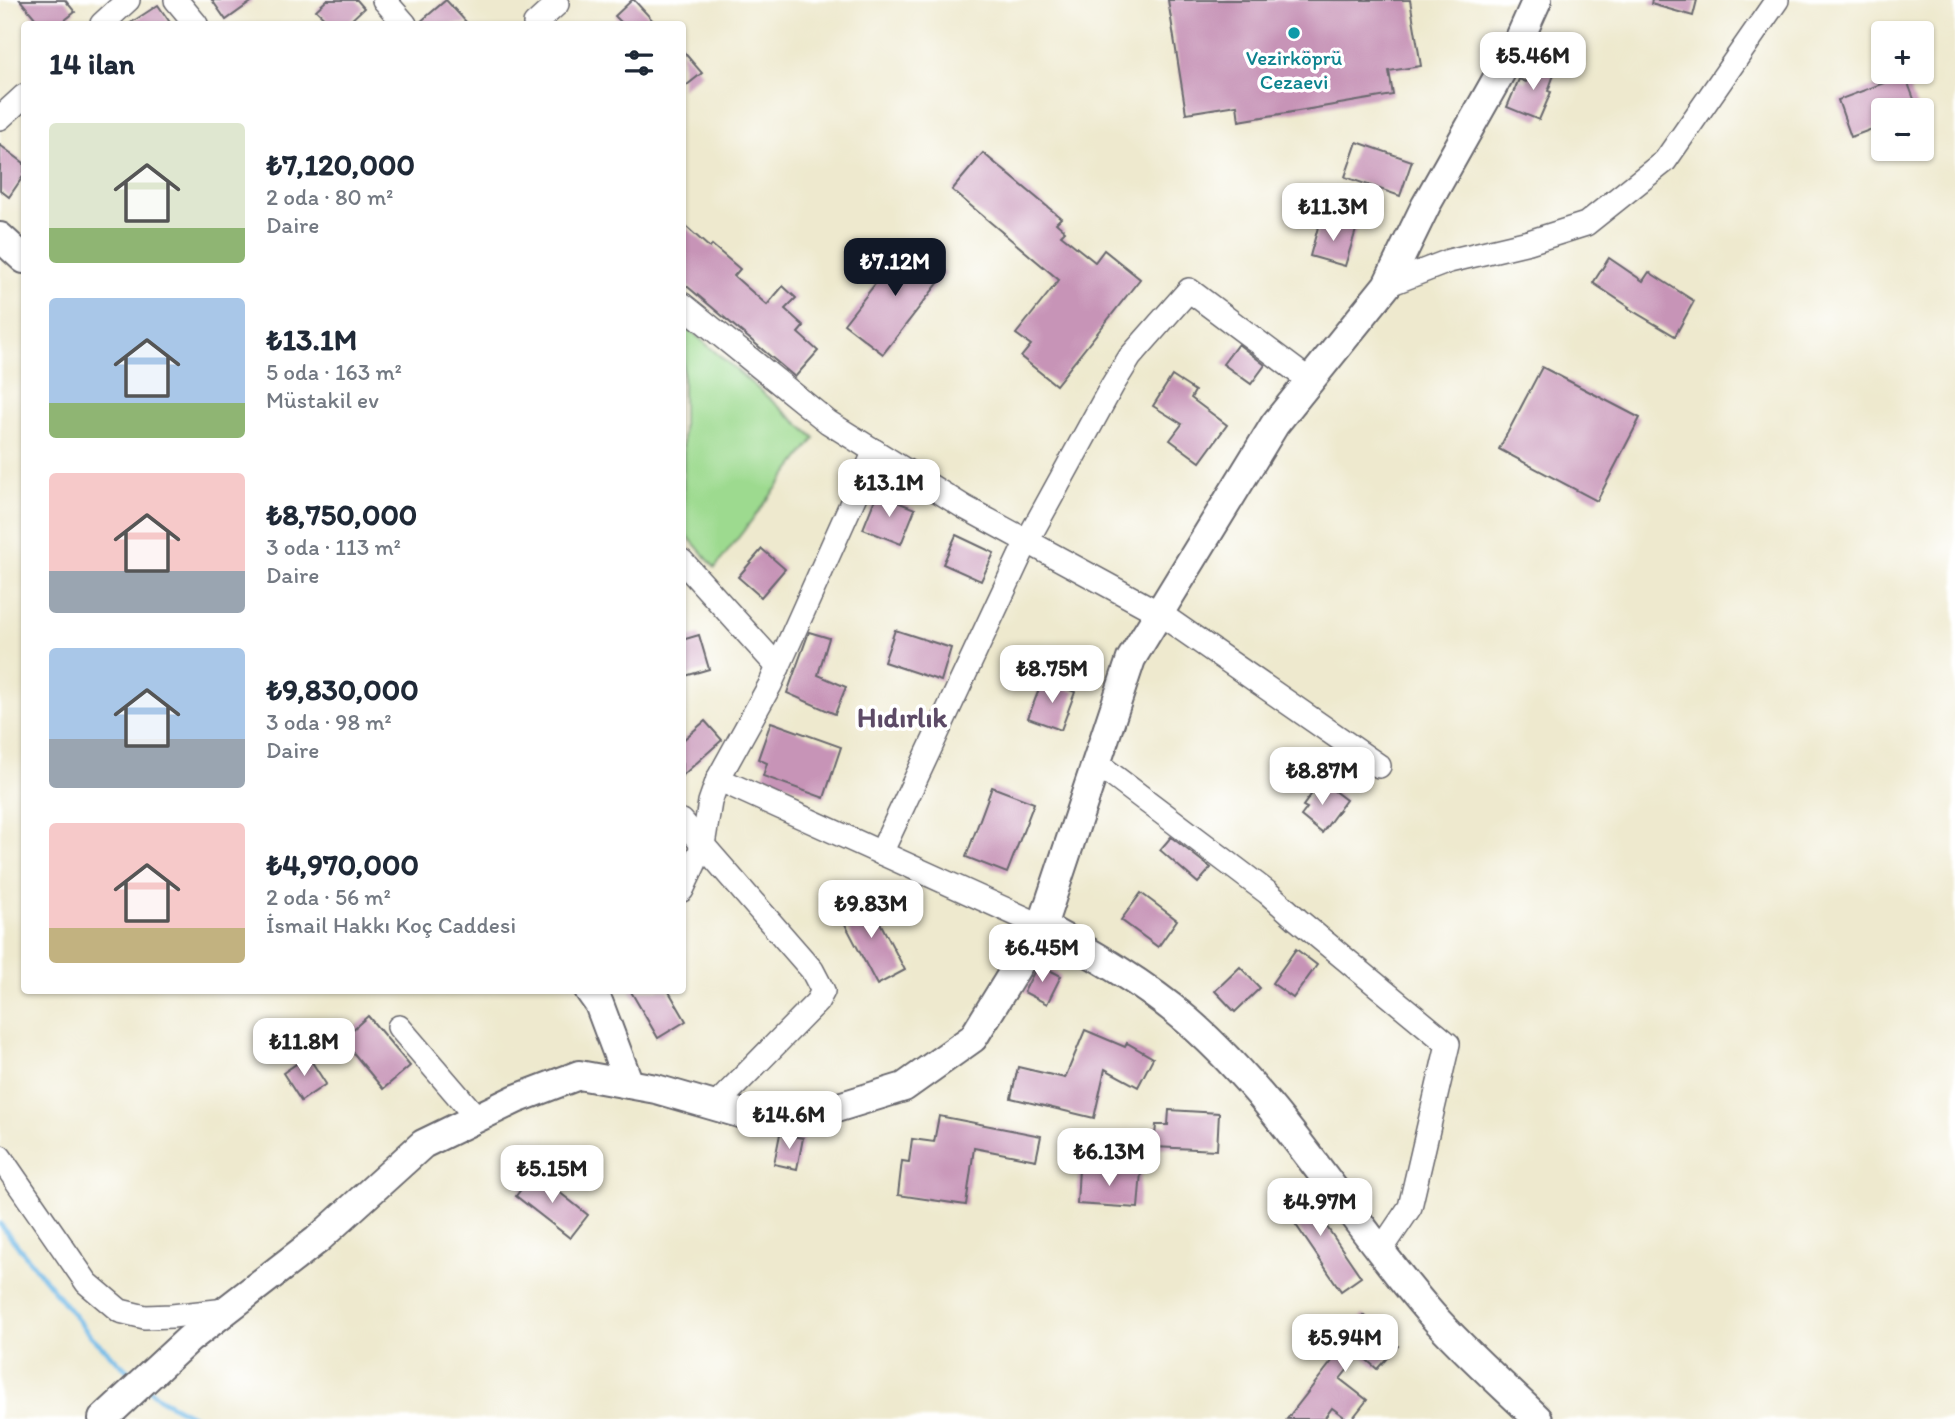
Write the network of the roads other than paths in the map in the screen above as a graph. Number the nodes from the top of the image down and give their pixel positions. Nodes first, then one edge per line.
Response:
1 (128, 0) edge
2 (176, 0) edge
3 (384, 0) edge
4 (1538, 0) edge
5 (1771, 1) edge
6 (557, 4) dead end
7 (105, 21) edge
8 (194, 21) edge
9 (402, 21) edge
10 (538, 21) edge
11 (21, 99) edge
12 (0, 118) edge
13 (0, 237) edge
14 (21, 257) edge
15 (1387, 285) junction
16 (686, 307) edge
17 (1310, 381) junction
18 (875, 451) junction
19 (1027, 541) junction
20 (686, 565) edge
21 (1159, 613) junction
22 (778, 667) junction
23 (1095, 762) junction
24 (1379, 766) dead end
25 (718, 779) junction
26 (686, 826) edge
27 (703, 845) junction
28 (881, 853) junction
29 (686, 881) edge
30 (1042, 926) junction
31 (592, 994) edge
32 (399, 1027) dead end
33 (629, 1084) junction
34 (715, 1106) junction
35 (477, 1118) junction
36 (0, 1157) edge
37 (1381, 1250) junction
38 (226, 1310) junction
39 (103, 1419) edge
40 (1538, 1419) edge

1 - 7 street
2 - 8 street
3 - 9 street
4 - 15 street
5 - 15 street
6 - 10 street
11 - 12 street
13 - 14 street
15 - 17 street
16 - 18 street
17 - 19 street
17 - 21 street
18 - 19 street
18 - 22 street
19 - 21 street
19 - 28 street
20 - 22 street
21 - 23 street
21 - 24 street
22 - 25 street
23 - 30 street
23 - 37 street
25 - 27 street
25 - 28 street
26 - 27 street
27 - 29 street
27 - 34 street
28 - 30 street
30 - 34 street
30 - 37 street
31 - 33 street
32 - 35 street
33 - 34 street
33 - 35 street
35 - 38 street
36 - 38 street
37 - 40 street
38 - 39 street

